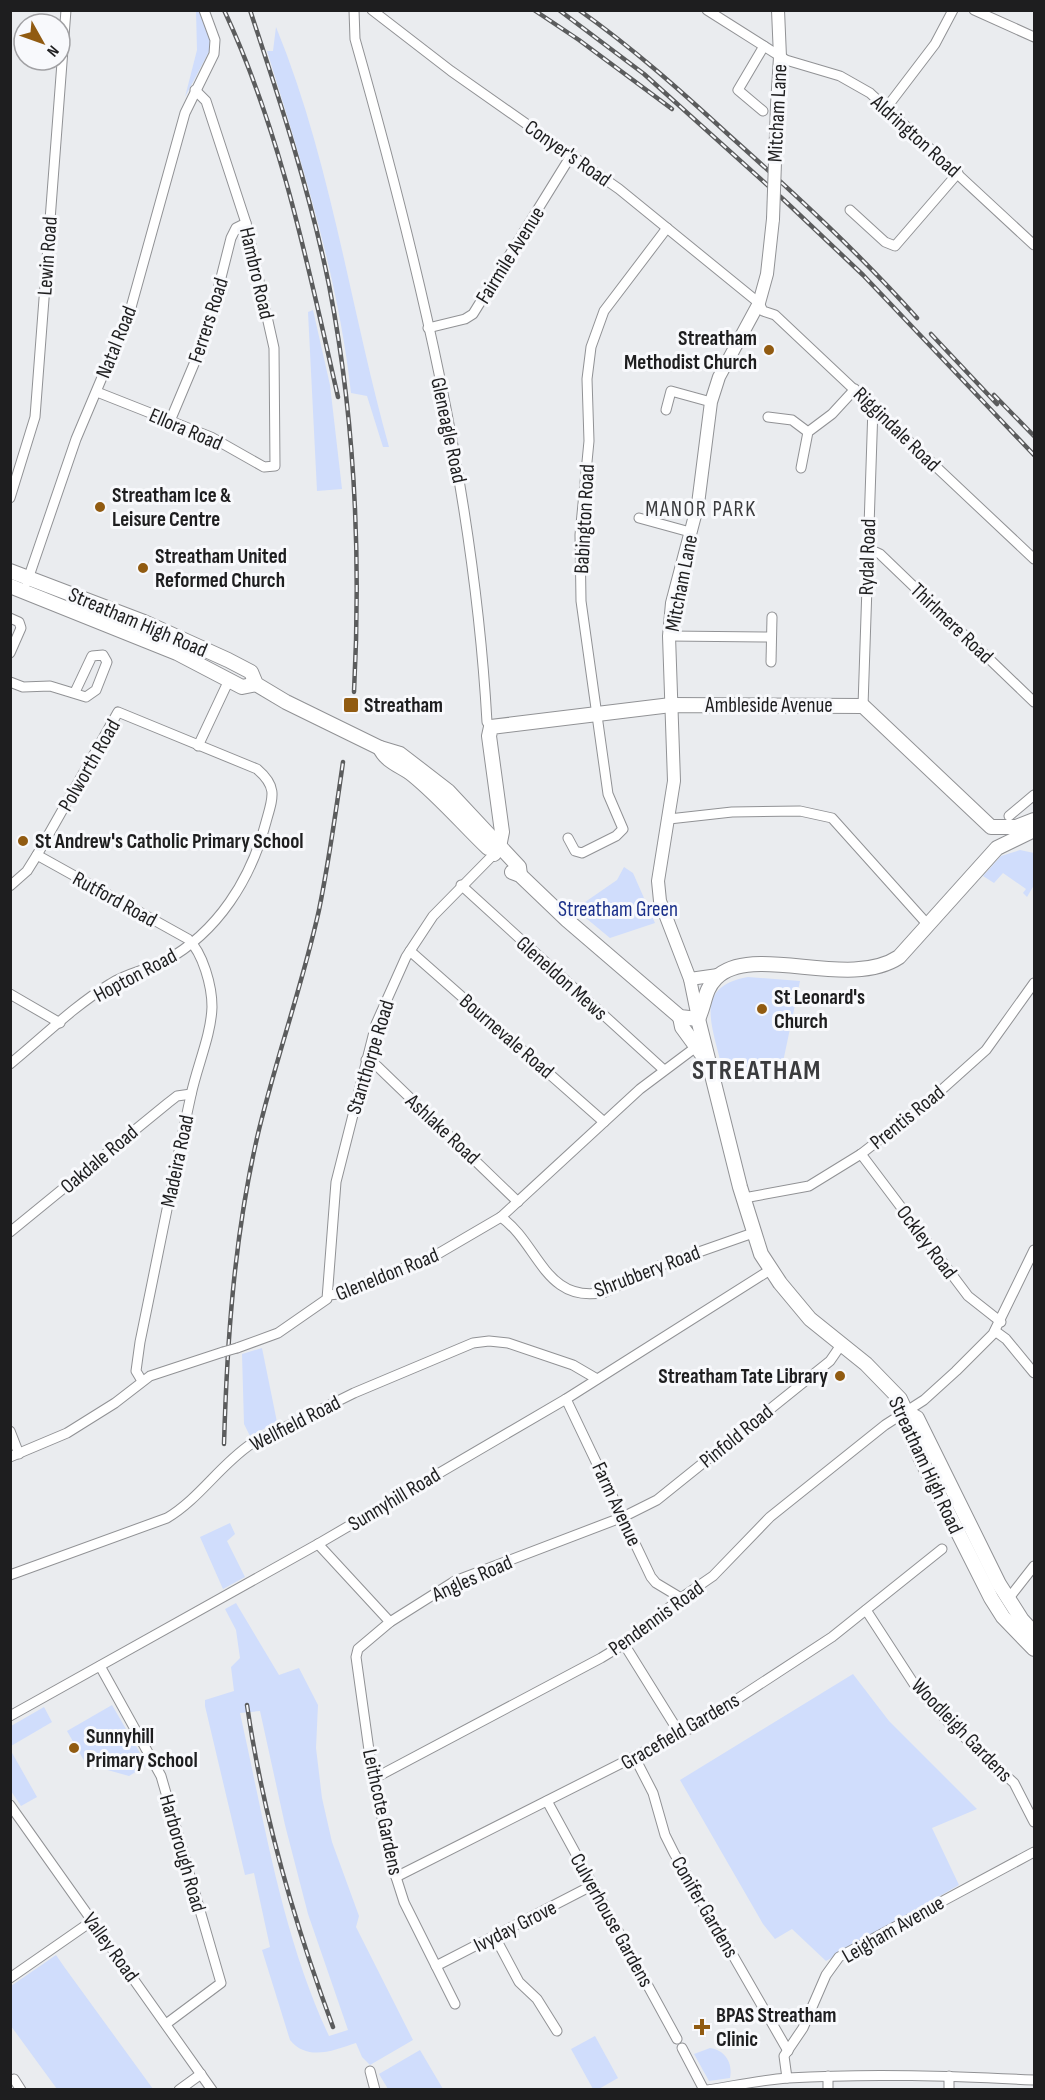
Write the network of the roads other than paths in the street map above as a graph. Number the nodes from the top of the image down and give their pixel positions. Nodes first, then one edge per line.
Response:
1 (66, 10) edge
2 (204, 10) edge
3 (354, 10) edge
4 (372, 10) edge
5 (707, 10) edge
6 (778, 10) edge
7 (953, 10) edge
8 (974, 10) edge
9 (1035, 37) edge
10 (764, 46) junction
11 (780, 57) junction
12 (195, 90) junction
13 (887, 107) junction
14 (763, 111) dead end
15 (572, 154) junction
16 (958, 173) junction
17 (850, 210) dead end
18 (246, 223) junction
19 (667, 228) junction
20 (1035, 245) edge
21 (759, 303) junction
22 (428, 328) junction
23 (855, 388) junction
24 (96, 392) junction
25 (711, 402) junction
26 (873, 407) junction
27 (666, 410) dead end
28 (768, 417) dead end
29 (170, 421) junction
30 (808, 432) junction
31 (275, 466) joint
32 (801, 468) dead end
33 (10, 498) edge
34 (639, 518) dead end
35 (690, 532) junction
36 (867, 548) junction
37 (1035, 559) edge
38 (10, 571) edge
39 (21, 584) edge
40 (772, 617) dead end
41 (10, 618) edge
42 (669, 636) junction
43 (771, 637) junction
44 (10, 652) edge
45 (771, 662) dead end
46 (229, 680) junction
47 (10, 682) edge
48 (256, 684) junction
49 (75, 692) junction
50 (1035, 702) edge
51 (671, 705) junction
52 (863, 706) junction
53 (595, 716) junction
54 (490, 727) junction
55 (198, 746) junction
56 (380, 748) junction
57 (1035, 795) edge
58 (497, 814) junction
59 (1009, 816) dead end
60 (669, 819) junction
61 (477, 824) junction
62 (996, 827) junction
63 (1031, 828) edge
64 (568, 838) dead end
65 (997, 848) junction
66 (496, 850) junction
67 (37, 855) junction
68 (461, 885) junction
69 (10, 886) edge
70 (928, 925) junction
71 (192, 943) junction
72 (410, 951) junction
73 (718, 975) junction
74 (690, 979) junction
75 (1035, 983) edge
76 (10, 994) edge
77 (680, 1017) junction
78 (698, 1019) junction
79 (60, 1023) junction
80 (696, 1047) junction
81 (366, 1060) junction
82 (10, 1064) edge
83 (711, 1065) junction
84 (664, 1070) junction
85 (191, 1094) junction
86 (604, 1122) junction
87 (861, 1154) junction
88 (744, 1198) junction
89 (518, 1202) junction
90 (501, 1217) junction
91 (10, 1232) edge
92 (753, 1233) junction
93 (1035, 1250) edge
94 (770, 1270) junction
95 (328, 1295) junction
96 (1001, 1322) junction
97 (995, 1331) junction
98 (841, 1345) junction
99 (1035, 1373) edge
100 (597, 1379) junction
101 (142, 1381) junction
102 (566, 1399) junction
103 (906, 1412) junction
104 (10, 1431) edge
105 (15, 1456) edge
106 (623, 1517) junction
107 (318, 1544) junction
108 (942, 1549) dead end
109 (1035, 1566) edge
110 (10, 1575) edge
111 (681, 1598) junction
112 (1009, 1598) junction
113 (866, 1610) junction
114 (390, 1622) junction
115 (1035, 1633) edge
116 (624, 1644) junction
117 (1035, 1649) edge
118 (100, 1666) junction
119 (10, 1716) edge
120 (680, 1734) junction
121 (635, 1758) junction
122 (373, 1779) junction
123 (547, 1801) junction
124 (10, 1805) edge
125 (1035, 1822) edge
126 (1035, 1851) edge
127 (396, 1877) junction
128 (593, 1885) junction
129 (92, 1921) junction
130 (495, 1937) junction
131 (436, 1966) junction
132 (10, 1978) edge
133 (455, 2004) dead end
134 (166, 2024) junction
135 (557, 2031) dead end
136 (676, 2039) dead end
137 (681, 2048) dead end
138 (786, 2053) junction
139 (370, 2071) dead end
140 (201, 2074) junction
141 (828, 2076) junction
142 (949, 2076) junction
143 (787, 2078) junction
144 (14, 2079) dead end
145 (1035, 2080) edge
146 (758, 2086) edge
147 (21, 2090) edge
148 (179, 2090) edge
149 (212, 2090) edge
150 (375, 2090) edge
151 (705, 2090) edge
152 (828, 2090) edge
153 (949, 2090) edge

1 - 33 street, Lewin Road
2 - 12 street, Natal Road
3 - 22 street, Gleneagle Road
4 - 15 street, Conyer's Road
5 - 10 street, Aldrington Road
6 - 11 main road, Mitcham Lane
7 - 13 street
8 - 9 street
10 - 11 street, Aldrington Road
10 - 14 street
11 - 13 street, Aldrington Road
11 - 21 main road, Mitcham Lane, bridge
12 - 18 street, Hambro Road
12 - 24 street, Natal Road
13 - 16 street, Aldrington Road
15 - 19 street, Conyer's Road
15 - 22 street, Fairmile Avenue
16 - 17 street
16 - 20 street, Aldrington Road
18 - 29 street, Ferrers Road
18 - 31 street, Hambro Road
19 - 21 street, Conyer's Road
19 - 53 street, Babington Road
21 - 23 street, Riggindale Road
21 - 25 main road, Mitcham Lane
22 - 54 street, Gleneagle Road
23 - 26 street, Riggindale Road
23 - 30 street
24 - 29 street, Ellora Road
24 - 39 street, Natal Road
25 - 27 street
25 - 35 main road, Mitcham Lane
26 - 36 street, Rydal Road
26 - 37 street, Riggindale Road
28 - 30 street
29 - 31 street, Ellora Road
30 - 32 street
34 - 35 street
35 - 42 main road, Mitcham Lane
36 - 50 street, Thirlmere Road
36 - 52 street, Rydal Road
38 - 39 highway, Streatham High Road
39 - 46 highway, Streatham High Road
39 - 48 highway, Streatham High Road
40 - 43 street
41 - 44 street
42 - 43 street
42 - 51 main road, Mitcham Lane
43 - 45 street
46 - 48 highway, Streatham High Road
46 - 55 street
47 - 49 street
48 - 56 highway, Streatham High Road
49 - 49 street
51 - 52 highway, Ambleside Avenue
51 - 53 highway, Ambleside Avenue
51 - 60 main road, Mitcham Lane
52 - 62 highway, Ambleside Avenue
53 - 54 highway, Ambleside Avenue
53 - 64 street, Babington Road
54 - 58 highway, Gleneagle Road
55 - 67 street, Polworth Road
55 - 71 street, Hopton Road
56 - 61 highway, Streatham High Road
56 - 66 highway, Streatham High Road
57 - 59 street
58 - 61 highway
58 - 66 highway, Gleneagle Road
60 - 70 street
60 - 74 main road, Mitcham Lane
61 - 66 highway, Streatham High Road
62 - 63 highway
62 - 65 highway
63 - 65 highway
65 - 70 highway
66 - 68 street, Stanthorpe Road
66 - 77 highway, Streatham High Road
67 - 69 street, Polworth Road
67 - 71 street, Rutford Road
68 - 72 street, Stanthorpe Road
68 - 84 street, Gleneldon Mews
70 - 73 highway
71 - 79 street, Hopton Road
71 - 85 street, Madeira Road
72 - 81 street, Stanthorpe Road
72 - 86 street, Bournevale Road
73 - 74 main road
73 - 78 highway
74 - 78 main road, Mitcham Lane
75 - 87 street, Prentis Road
76 - 79 street
77 - 78 highway
77 - 80 highway, Streatham High Road
78 - 83 highway, Streatham High Road
79 - 82 street, Hopton Road
80 - 83 highway, Streatham High Road
80 - 84 street, Gleneldon Road
81 - 89 street, Ashlake Road
81 - 95 street, Stanthorpe Road
83 - 88 highway, Streatham High Road
84 - 86 street, Gleneldon Road
85 - 91 street, Oakdale Road
85 - 101 street, Madeira Road
86 - 89 street, Gleneldon Road
87 - 88 street, Prentis Road
87 - 96 street, Ockley Road
88 - 92 highway, Streatham High Road
89 - 90 street, Gleneldon Road
90 - 92 street, Shrubbery Road
90 - 95 street, Gleneldon Road
92 - 94 highway, Streatham High Road
93 - 96 street, Pendennis Road
94 - 98 highway, Streatham High Road
94 - 100 street, Sunnyhill Road
95 - 101 street, Gleneldon Road, bridge
96 - 97 street, Pendennis Road
97 - 99 street
97 - 103 street, Pendennis Road
98 - 103 highway, Streatham High Road
98 - 106 street, Pinfold Road
100 - 102 street, Sunnyhill Road
100 - 110 street, Wellfield Road
101 - 105 street, Gleneldon Road
102 - 106 street, Farm Avenue
102 - 107 street, Sunnyhill Road
103 - 111 street, Pendennis Road
103 - 112 highway
103 - 117 highway, Streatham High Road
104 - 105 street
106 - 111 street, Farm Avenue
106 - 114 street, Angles Road
107 - 114 street
107 - 118 street, Sunnyhill Road
108 - 113 street, Gracefield Gardens
109 - 112 street
111 - 116 street, Pendennis Road
112 - 115 highway
113 - 120 street, Gracefield Gardens
113 - 125 street, Woodleigh Gardens
114 - 122 street, Leithcote Gardens
116 - 120 street
116 - 122 street, Pendennis Road
118 - 119 street, Sunnyhill Road
118 - 134 street, Harborough Road
120 - 121 street, Gracefield Gardens
121 - 123 street, Gracefield Gardens
121 - 138 street, Conifer Gardens
122 - 127 street, Leithcote Gardens
123 - 127 street, Gracefield Gardens
123 - 128 street, Culverhouse Gardens
124 - 129 street, Valley Road
126 - 138 street, Leigham Avenue
127 - 131 street, Leithcote Gardens
128 - 130 street, Ivyday Grove
128 - 136 street, Culverhouse Gardens
129 - 132 street
129 - 134 street, Valley Road
130 - 131 street, Ivyday Grove
130 - 135 street
131 - 133 street, Leithcote Gardens
134 - 140 street, Valley Road
137 - 151 street
138 - 143 street
139 - 150 street
140 - 148 street
140 - 149 street, Valley Road
141 - 142 street
141 - 143 street
141 - 152 street
142 - 145 street
142 - 153 street
143 - 146 street
144 - 147 street
146 - 151 street

